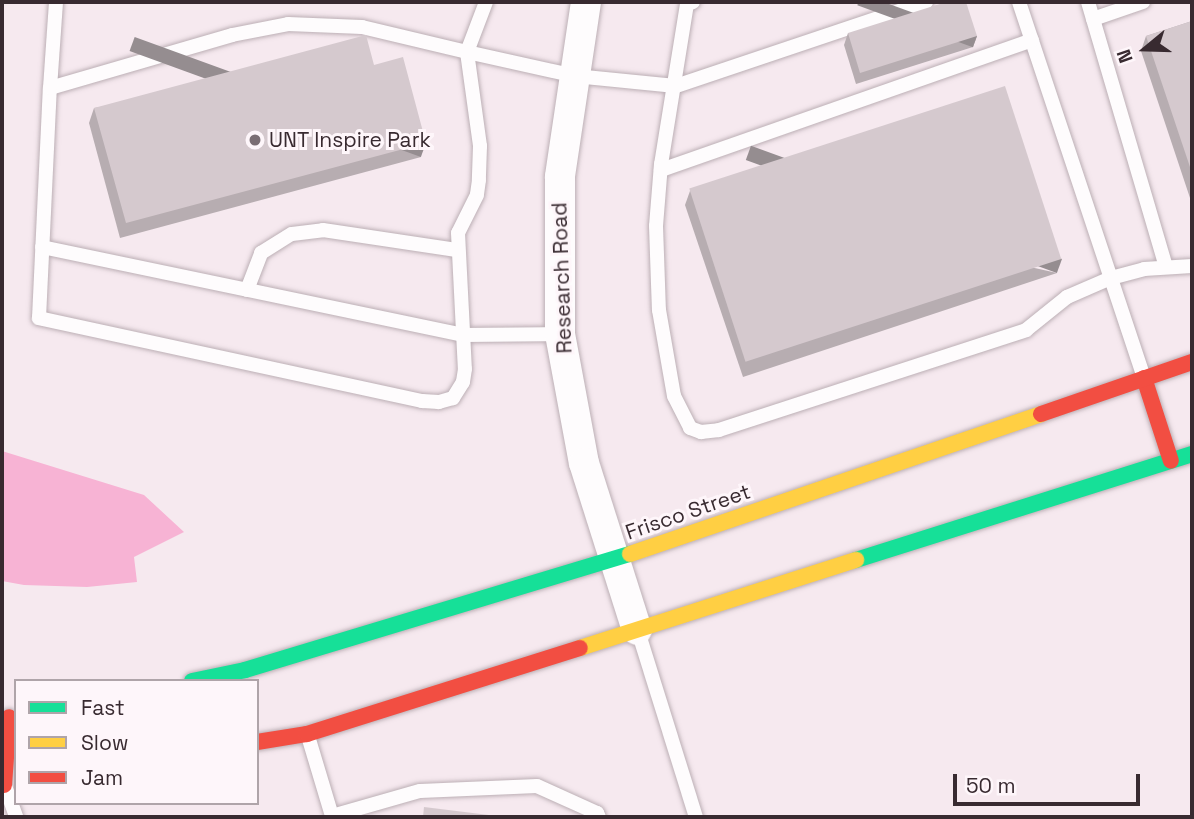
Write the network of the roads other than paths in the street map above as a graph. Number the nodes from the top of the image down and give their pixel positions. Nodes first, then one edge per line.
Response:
1 (56, 2) edge
2 (486, 2) edge
3 (586, 2) edge
4 (693, 2) edge
5 (926, 2) edge
6 (1019, 2) edge
7 (1088, 2) edge
8 (1143, 2) edge
9 (1093, 19) junction
10 (1032, 40) junction
11 (467, 51) junction
12 (575, 76) junction
13 (676, 86) junction
14 (50, 88) junction
15 (661, 170) junction
16 (43, 247) junction
17 (457, 250) junction
18 (1192, 266) edge
19 (1166, 267) junction
20 (1111, 278) junction
21 (247, 290) junction
22 (559, 334) junction
23 (463, 335) junction
24 (1192, 362) edge
25 (1144, 378) junction
26 (1192, 454) edge
27 (1171, 461) junction
28 (613, 559) junction
29 (637, 630) junction
30 (202, 679) edge
31 (9, 716) edge
32 (307, 734) junction
33 (259, 742) edge
34 (7, 784) edge
35 (332, 816) edge
36 (16, 817) edge
37 (599, 817) edge
38 (696, 817) edge

1 - 14 lane
2 - 11 lane
3 - 12 street, Research Road
4 - 13 lane
5 - 13 lane
6 - 10 lane
7 - 9 lane
8 - 9 lane
9 - 19 lane
10 - 15 lane
10 - 20 lane
11 - 12 lane
11 - 14 lane
11 - 17 lane
12 - 13 lane
12 - 22 street, Research Road
13 - 15 lane
14 - 16 lane
15 - 20 lane
16 - 21 lane
16 - 23 lane
17 - 21 lane
17 - 23 lane
18 - 19 lane
19 - 20 lane
20 - 25 lane
21 - 23 lane
22 - 23 lane
22 - 28 street, Research Road
24 - 25 street, Frisco Street
25 - 27 street
25 - 28 street, Frisco Street
26 - 27 street
27 - 29 street
28 - 29 street, Research Road
28 - 30 street, Frisco Street
29 - 32 street
29 - 38 lane
31 - 34 street
32 - 33 street
32 - 35 lane
34 - 36 lane
35 - 37 lane

